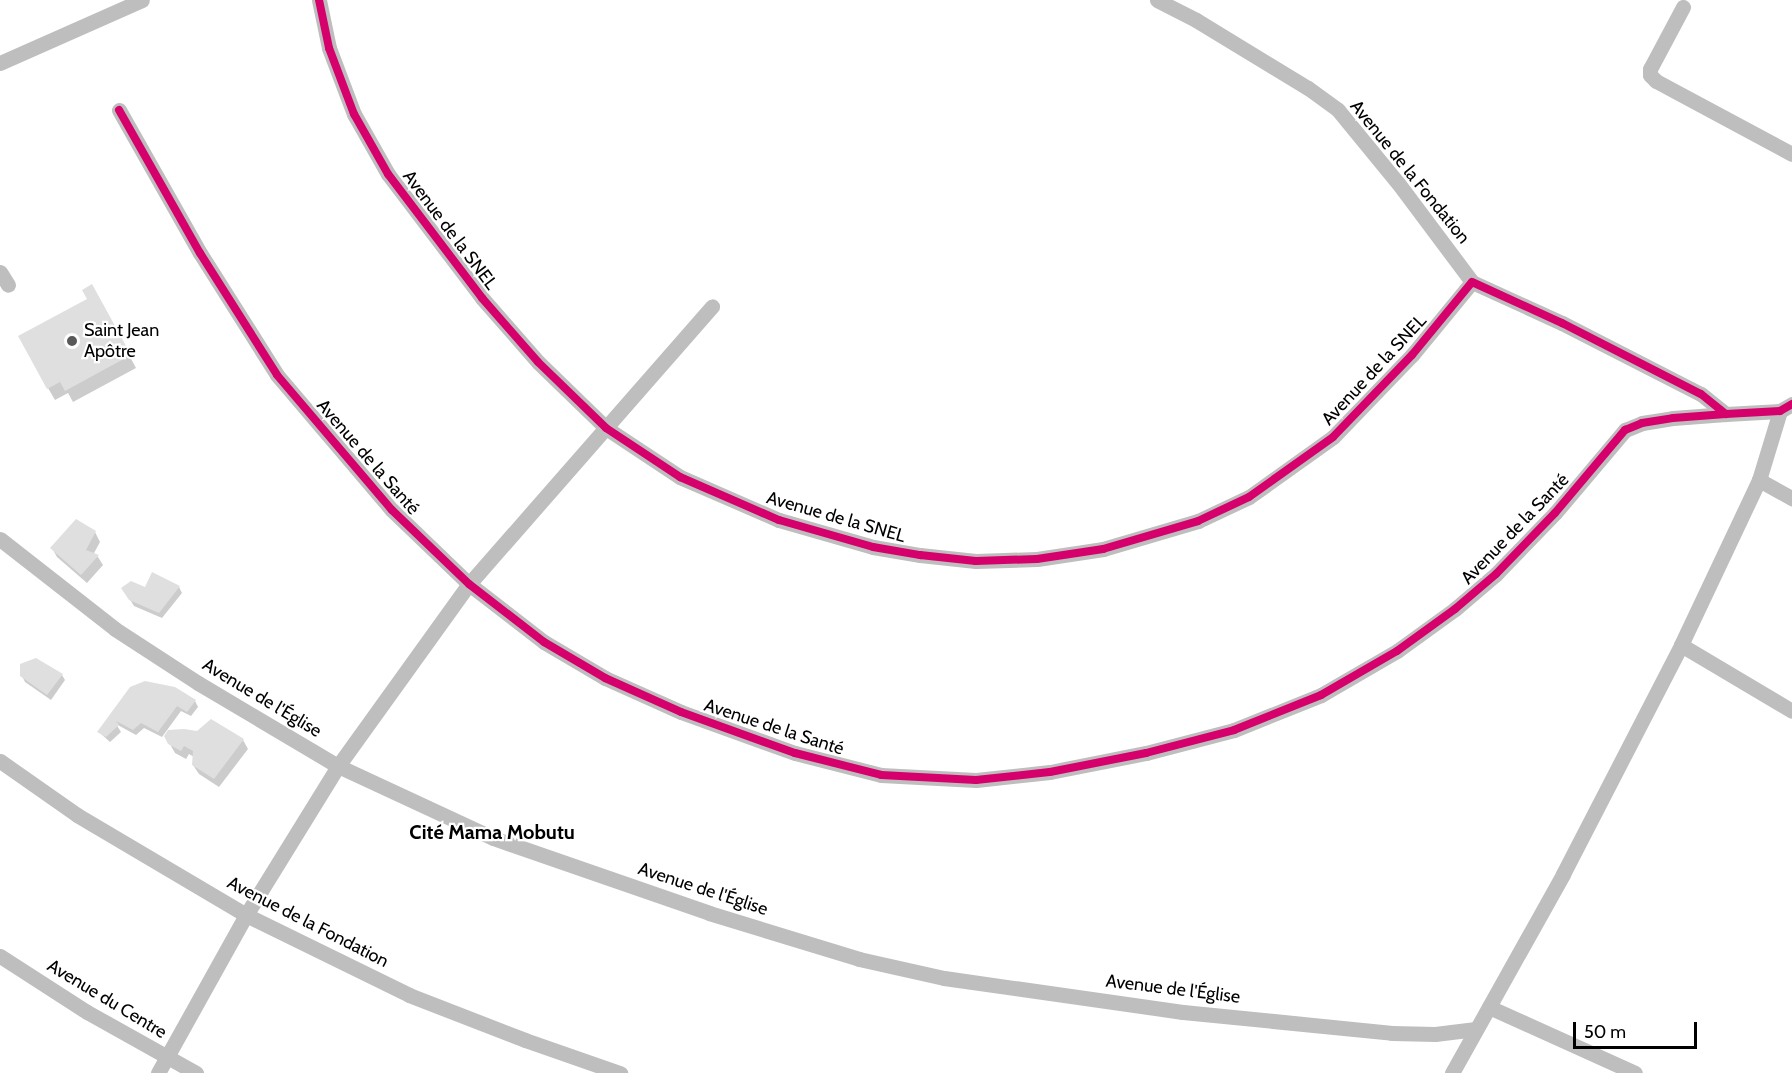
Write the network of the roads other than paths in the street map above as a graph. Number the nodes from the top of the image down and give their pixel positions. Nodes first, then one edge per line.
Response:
1 (142, 0) edge
2 (319, 0) edge
3 (1157, 0) edge
4 (1683, 7) dead end
5 (0, 63) edge
6 (119, 110) dead end
7 (1792, 154) edge
8 (1472, 282) junction
9 (712, 306) dead end
10 (1786, 408) edge
11 (1726, 414) junction
12 (606, 428) junction
13 (1759, 480) junction
14 (1792, 498) edge
15 (0, 539) edge
16 (469, 584) junction
17 (1682, 645) junction
18 (1792, 711) edge
19 (0, 761) edge
20 (338, 766) junction
21 (246, 915) junction
22 (0, 956) edge
23 (1489, 1007) junction
24 (1476, 1029) junction
25 (166, 1056) junction
26 (158, 1073) edge
27 (196, 1073) edge
28 (620, 1073) edge
29 (1452, 1073) edge
30 (1635, 1073) edge

1 - 5 street
2 - 12 street, Avenue de la SNEL
3 - 8 street, Avenue de la Fondation
4 - 7 street
6 - 16 street, Avenue de la Santé
8 - 11 street
8 - 12 street, Avenue de la SNEL
9 - 12 street
10 - 11 street
10 - 13 street
11 - 16 street, Avenue de la Santé
12 - 16 street
13 - 14 street
13 - 17 street
15 - 20 street, Avenue de l'Église
16 - 20 street
17 - 18 street
17 - 23 street
19 - 21 street, Avenue de la Fondation
20 - 21 street
20 - 24 street, Avenue de l'Église
21 - 25 street
21 - 28 street, Avenue de la Fondation
22 - 25 street, Avenue du Centre
23 - 24 street
23 - 30 street
24 - 29 street
25 - 26 street
25 - 27 street, Avenue du Centre

